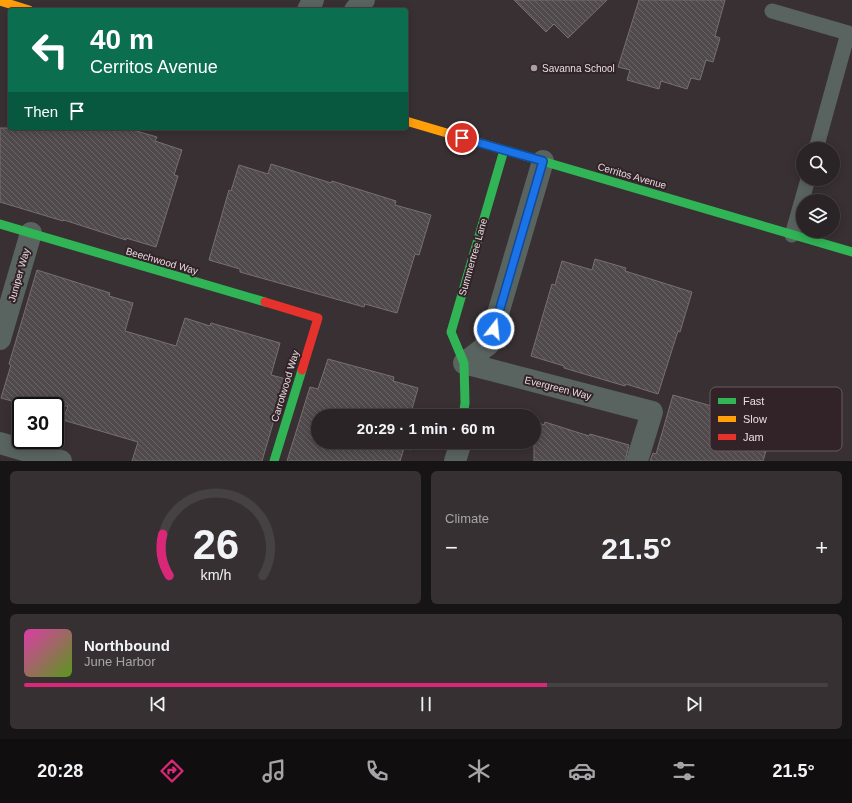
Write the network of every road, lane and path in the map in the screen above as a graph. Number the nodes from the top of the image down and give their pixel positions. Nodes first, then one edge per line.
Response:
1 (364, 0) edge
2 (0, 1) edge
3 (23, 8) edge
4 (357, 8) edge
5 (772, 10) dead end
6 (850, 34) edge
7 (408, 122) edge
8 (818, 142) edge
9 (504, 150) junction
10 (543, 161) junction
11 (806, 186) edge
12 (0, 224) edge
13 (31, 233) junction
14 (792, 235) junction
15 (852, 252) edge
16 (318, 318) joint
17 (0, 339) edge
18 (464, 363) junction
19 (464, 409) edge
20 (0, 443) edge
21 (458, 449) edge
22 (61, 461) edge
23 (274, 461) edge
24 (455, 461) edge
25 (637, 461) edge

1 - 4 street
2 - 3 street
5 - 6 lane
6 - 8 lane
7 - 9 street, Cerritos Avenue
9 - 10 street, Cerritos Avenue
9 - 18 street, Summertree Lane
10 - 14 street, Cerritos Avenue
10 - 18 street
11 - 14 lane
12 - 13 street, Beechwood Way
13 - 16 street, Beechwood Way
13 - 17 street, Juniper Way
14 - 15 street, Cerritos Avenue
16 - 23 street, Carrotwood Way
18 - 19 street, Summertree Lane
18 - 25 street, Evergreen Way
20 - 22 street
21 - 24 street

